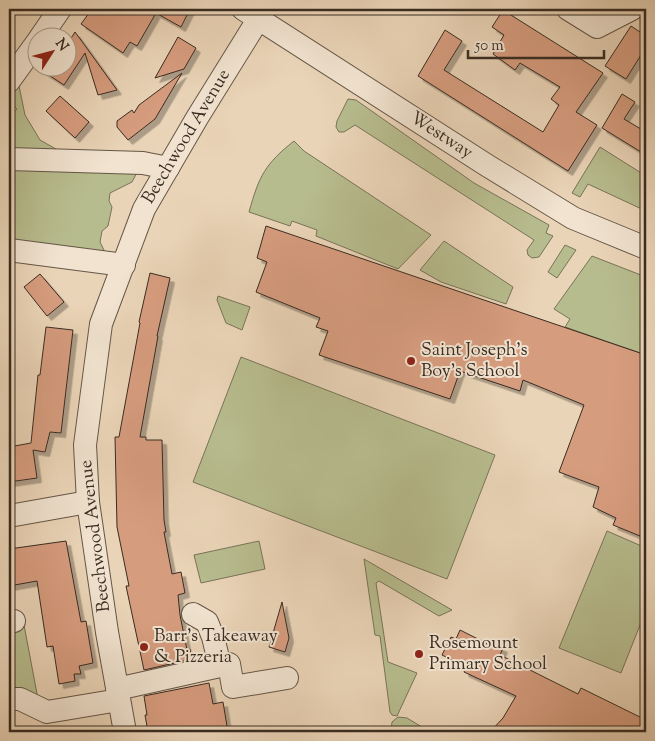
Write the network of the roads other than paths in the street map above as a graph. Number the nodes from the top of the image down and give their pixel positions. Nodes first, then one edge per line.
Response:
1 (60, 9) edge
2 (568, 9) edge
3 (632, 9) edge
4 (251, 13) edge
5 (47, 28) edge
6 (28, 55) edge
7 (9, 81) edge
8 (9, 159) edge
9 (168, 168) junction
10 (646, 248) edge
11 (9, 250) edge
12 (124, 265) junction
13 (88, 502) junction
14 (9, 516) edge
15 (193, 614) dead end
16 (220, 666) junction
17 (287, 678) dead end
18 (118, 694) junction
19 (9, 699) edge
20 (125, 732) edge

1 - 5 street
2 - 3 street
4 - 9 street, Beechwood Avenue
4 - 10 street, Westway
6 - 7 street
8 - 9 street
9 - 12 street, Beechwood Avenue
11 - 12 street
12 - 13 street, Beechwood Avenue
13 - 14 street
13 - 18 street, Beechwood Avenue
15 - 16 street
16 - 17 street
16 - 18 street
18 - 19 street
18 - 20 street, Beechwood Avenue

